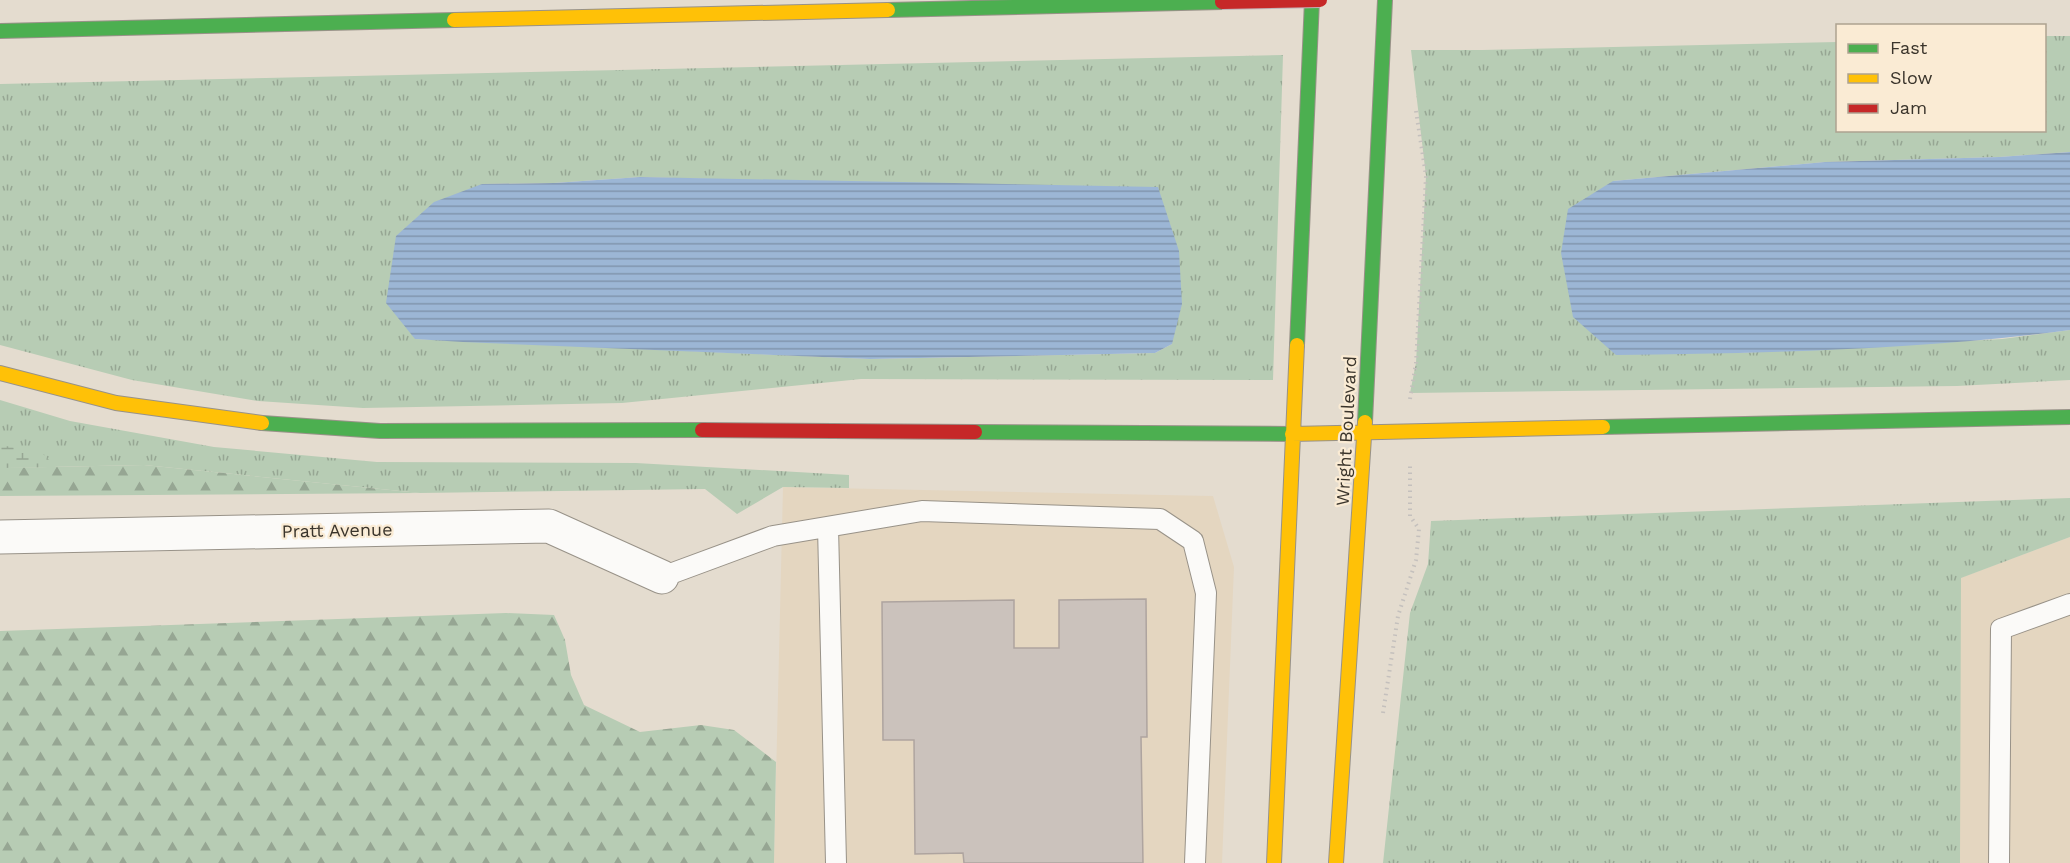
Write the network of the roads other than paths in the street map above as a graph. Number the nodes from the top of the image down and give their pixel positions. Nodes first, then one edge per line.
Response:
1 (1312, 0) edge
2 (1320, 0) edge
3 (1385, 0) edge
4 (0, 31) edge
5 (0, 373) edge
6 (2070, 417) edge
7 (1364, 433) junction
8 (1292, 434) junction
9 (828, 527) junction
10 (0, 537) edge
11 (662, 577) joint
12 (2070, 604) edge
13 (836, 863) edge
14 (1195, 863) edge
15 (1274, 863) edge
16 (1336, 863) edge
17 (1999, 863) edge

1 - 8 main road
2 - 4 main road, bridge
3 - 7 main road, Wright Boulevard
5 - 8 main road
6 - 7 main road
7 - 8 main road
7 - 16 main road, Wright Boulevard
8 - 15 main road
9 - 11 lane
9 - 13 lane
9 - 14 lane
10 - 11 street, Pratt Avenue
12 - 17 lane

